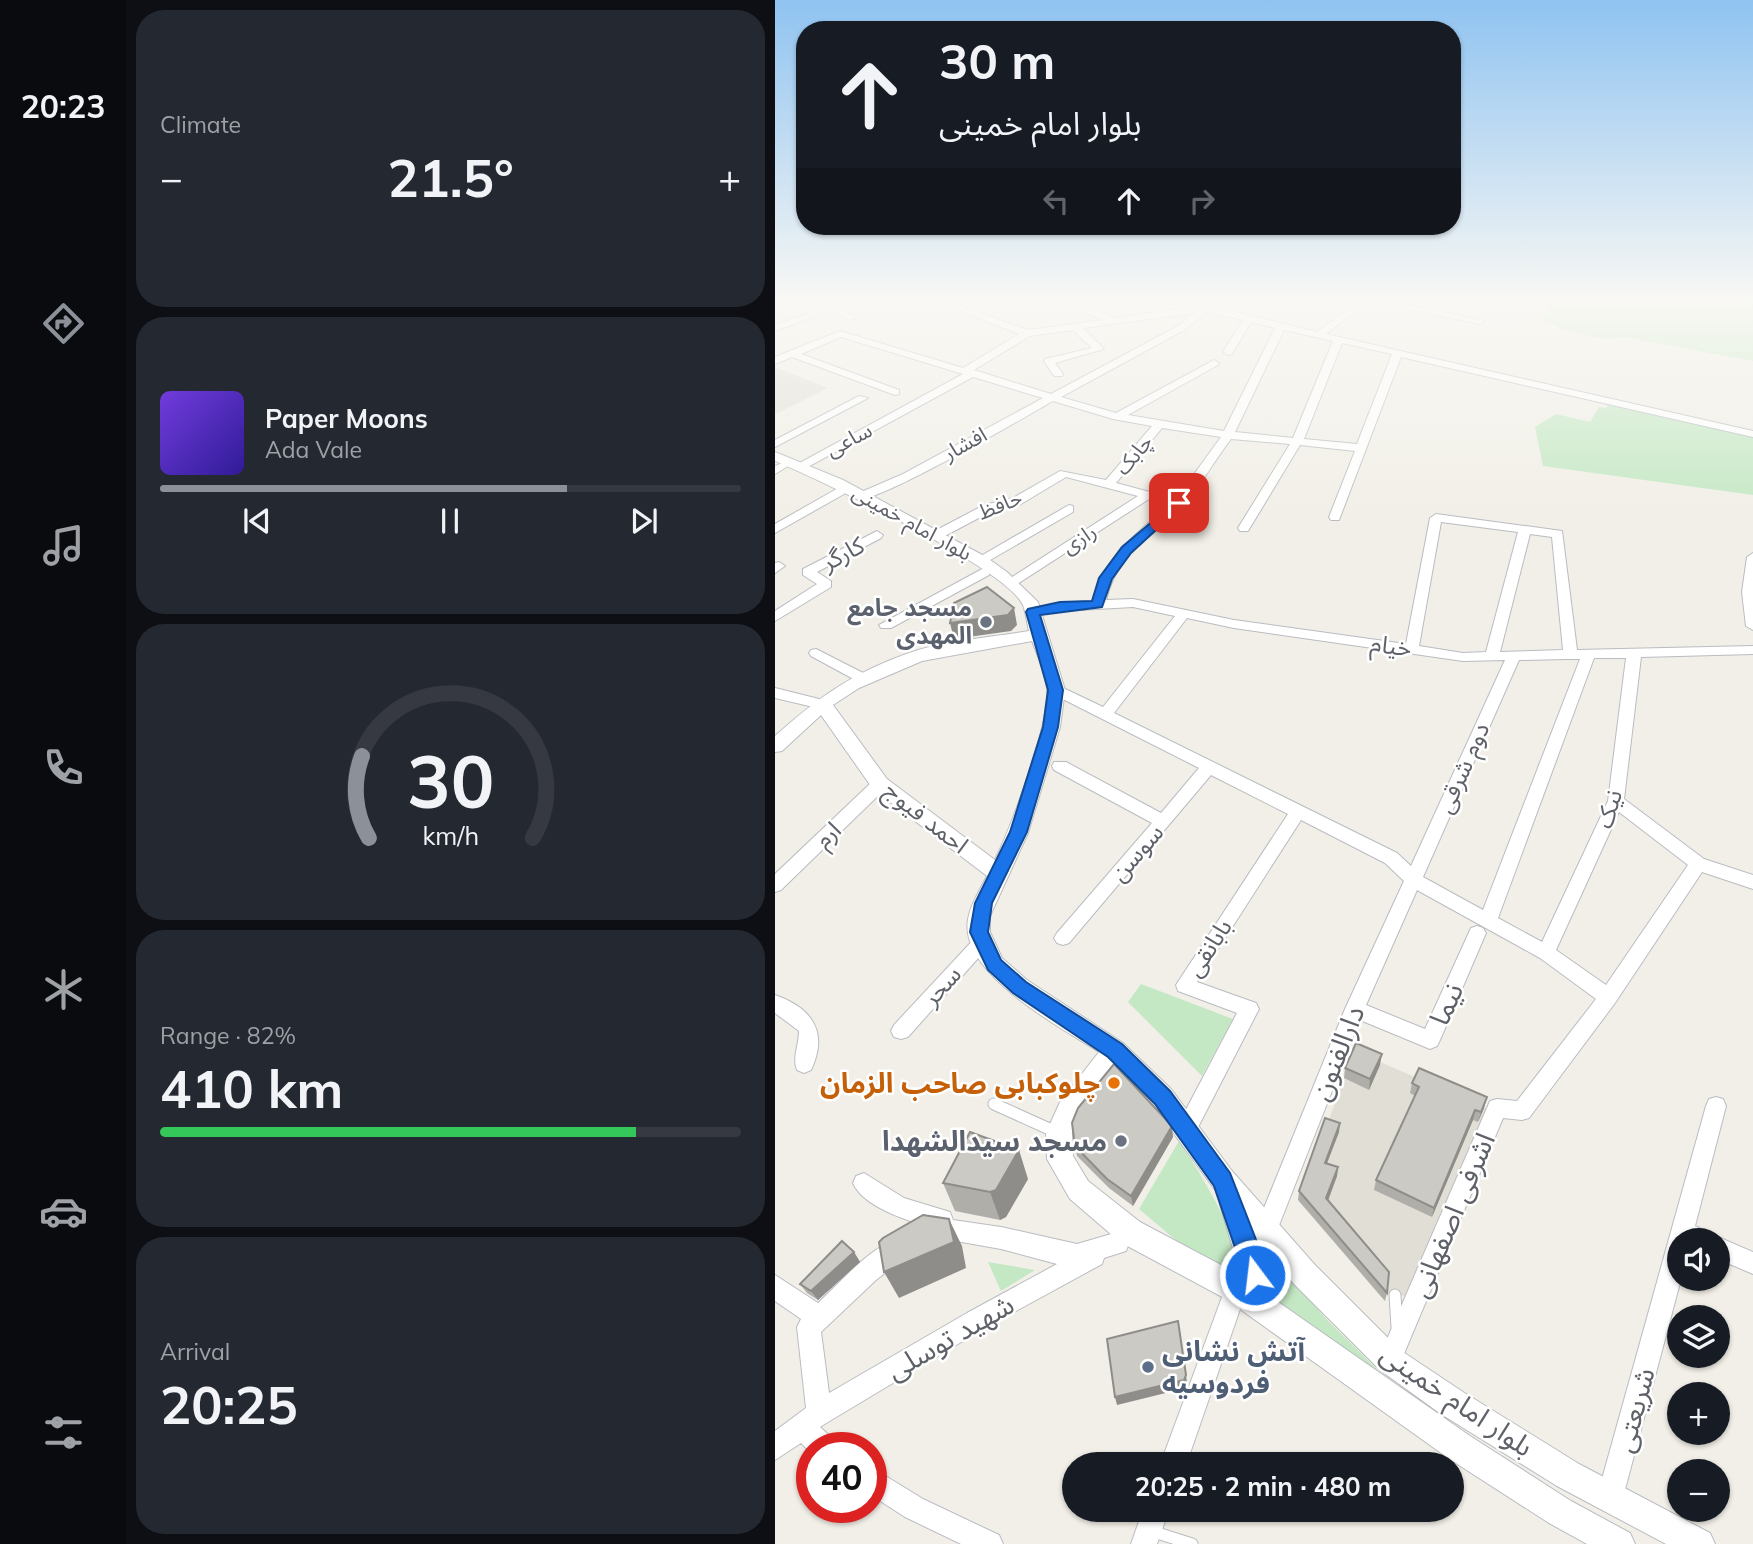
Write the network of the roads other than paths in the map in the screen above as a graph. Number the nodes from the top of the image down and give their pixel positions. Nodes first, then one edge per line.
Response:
1 (849, 375) edge
2 (964, 375) edge
3 (979, 375) edge
4 (1093, 375) edge
5 (1192, 375) edge
6 (1257, 375) edge
7 (1324, 375) edge
8 (1390, 375) edge
9 (1502, 375) edge
10 (895, 392) dead end
11 (1052, 397) junction
12 (863, 398) dead end
13 (1117, 417) junction
14 (1159, 424) junction
15 (1753, 434) edge
16 (1228, 435) junction
17 (1297, 442) junction
18 (775, 444) edge
19 (1361, 448) junction
20 (777, 464) edge
21 (800, 467) junction
22 (1108, 485) junction
23 (840, 491) junction
24 (1147, 495) junction
25 (863, 496) junction
26 (1179, 503) junction
27 (1069, 509) dead end
28 (1335, 517) dead end
29 (1244, 528) dead end
30 (775, 529) edge
31 (1525, 530) junction
32 (878, 536) dead end
33 (935, 536) junction
34 (1753, 557) edge
35 (982, 566) junction
36 (1011, 584) junction
37 (1098, 604) junction
38 (1032, 612) junction
39 (1185, 613) junction
40 (775, 617) edge
41 (886, 625) dead end
42 (1753, 626) edge
43 (1038, 635) junction
44 (1412, 649) junction
45 (1753, 650) edge
46 (816, 653) dead end
47 (1634, 654) junction
48 (1588, 655) junction
49 (1571, 656) junction
50 (1491, 657) junction
51 (1513, 657) junction
52 (864, 679) junction
53 (1056, 690) junction
54 (775, 693) edge
55 (822, 704) junction
56 (1106, 713) junction
57 (775, 746) edge
58 (1060, 766) dead end
59 (1210, 766) junction
60 (880, 784) junction
61 (1616, 801) junction
62 (1298, 812) junction
63 (1163, 822) junction
64 (1698, 864) junction
65 (998, 873) junction
66 (1413, 879) junction
67 (1753, 882) edge
68 (775, 885) edge
69 (1482, 926) junction
70 (1063, 939) dead end
71 (982, 942) junction
72 (1546, 953) junction
73 (1608, 997) junction
74 (775, 1003) edge
75 (1355, 1009) junction
76 (902, 1031) dead end
77 (1115, 1051) junction
78 (804, 1064) dead end
79 (994, 1104) dead end
80 (1716, 1106) dead end
81 (1187, 1128) junction
82 (1059, 1133) junction
83 (1223, 1180) junction
84 (864, 1183) dead end
85 (1688, 1228) edge
86 (1266, 1230) junction
87 (1001, 1238) junction
88 (1124, 1238) junction
89 (1730, 1253) edge
90 (1753, 1263) edge
91 (775, 1286) edge
92 (1236, 1289) junction
93 (1671, 1291) edge
94 (1395, 1295) dead end
95 (815, 1322) junction
96 (1394, 1351) junction
97 (811, 1420) junction
98 (816, 1432) edge
99 (775, 1447) edge
100 (1178, 1452) edge
101 (887, 1490) edge
102 (1610, 1497) junction
103 (1150, 1528) edge
104 (990, 1544) edge
105 (1192, 1544) edge
106 (1619, 1544) edge
107 (1699, 1544) edge

1 - 10 street
2 - 21 street, ساعی
3 - 11 street
4 - 11 street, افشار
5 - 13 street
6 - 16 street
7 - 17 street
8 - 19 street
9 - 15 street
11 - 13 street
11 - 25 street, افشار
12 - 18 street
13 - 14 street
14 - 16 street
14 - 22 street, چابک
16 - 17 street
16 - 26 street
17 - 19 street
17 - 29 street
19 - 28 street
20 - 21 street, بلوار امام خمینی
20 - 23 street, بلوار امام خمینی
21 - 25 street, بلوار امام خمینی
22 - 24 street
22 - 33 street, حافظ
23 - 30 street
23 - 35 street, بلوار امام خمینی
24 - 26 street
24 - 36 street, رازی
25 - 33 street, بلوار امام خمینی
26 - 37 street
27 - 35 street
31 - 44 street
31 - 49 street
31 - 50 street
32 - 40 street, کارگر
33 - 35 street, بلوار امام خمینی
34 - 42 street
35 - 36 street, بلوار امام خمینی
35 - 38 street, بلوار امام خمینی
35 - 41 street
36 - 38 street, بلوار امام خمینی
37 - 38 street, خیام
37 - 39 street, خیام
38 - 43 street, بلوار امام خمینی
39 - 44 street, خیام
39 - 56 street
43 - 52 street
43 - 53 street, بلوار امام خمینی
44 - 50 street, خیام
45 - 47 street, خیام
46 - 52 street
47 - 48 street, خیام
47 - 61 street, نیک
48 - 49 street, خیام
48 - 69 street
49 - 51 street, خیام
50 - 51 street, خیام
51 - 66 street, دوم شرقی
52 - 55 street
53 - 56 street
53 - 65 street, بلوار امام خمینی
54 - 55 street
55 - 57 street
55 - 60 street, احمد فیوج
56 - 59 street
58 - 63 street
59 - 62 street
59 - 63 street, سوسن
60 - 65 street, احمد فیوج
60 - 68 street, ارم
61 - 64 street
61 - 72 street, نیک
62 - 66 street
62 - 81 street, بابانقی
63 - 70 street, سوسن
64 - 67 street
64 - 73 street
65 - 71 street, بلوار امام خمینی
66 - 69 street
66 - 75 street, دارالفنون
69 - 72 street
69 - 75 street, نیما
71 - 76 street, سحر
71 - 77 street, بلوار امام خمینی
72 - 73 street
73 - 96 street, اشرفی اصفهانی
74 - 78 street
75 - 86 street, دارالفنون
77 - 81 street, بلوار امام خمینی
77 - 82 street
79 - 82 lane
80 - 85 street, شریعتی
81 - 83 street, بلوار امام خمینی
82 - 88 street, بلوار امام خمینی
83 - 86 street, بلوار امام خمینی
83 - 92 street
84 - 87 street
86 - 96 street, بلوار امام خمینی
87 - 88 street
87 - 95 street
88 - 92 street, بلوار امام خمینی
88 - 97 street, شهید توسلی
89 - 90 street
91 - 95 street
92 - 100 street
92 - 106 street, بلوار امام خمینی
93 - 102 street, شریعتی
94 - 96 lane
95 - 97 street
96 - 102 street, بلوار امام خمینی
97 - 98 street
97 - 99 street, شهید توسلی
101 - 104 street
102 - 107 street, بلوار امام خمینی
103 - 105 lane

